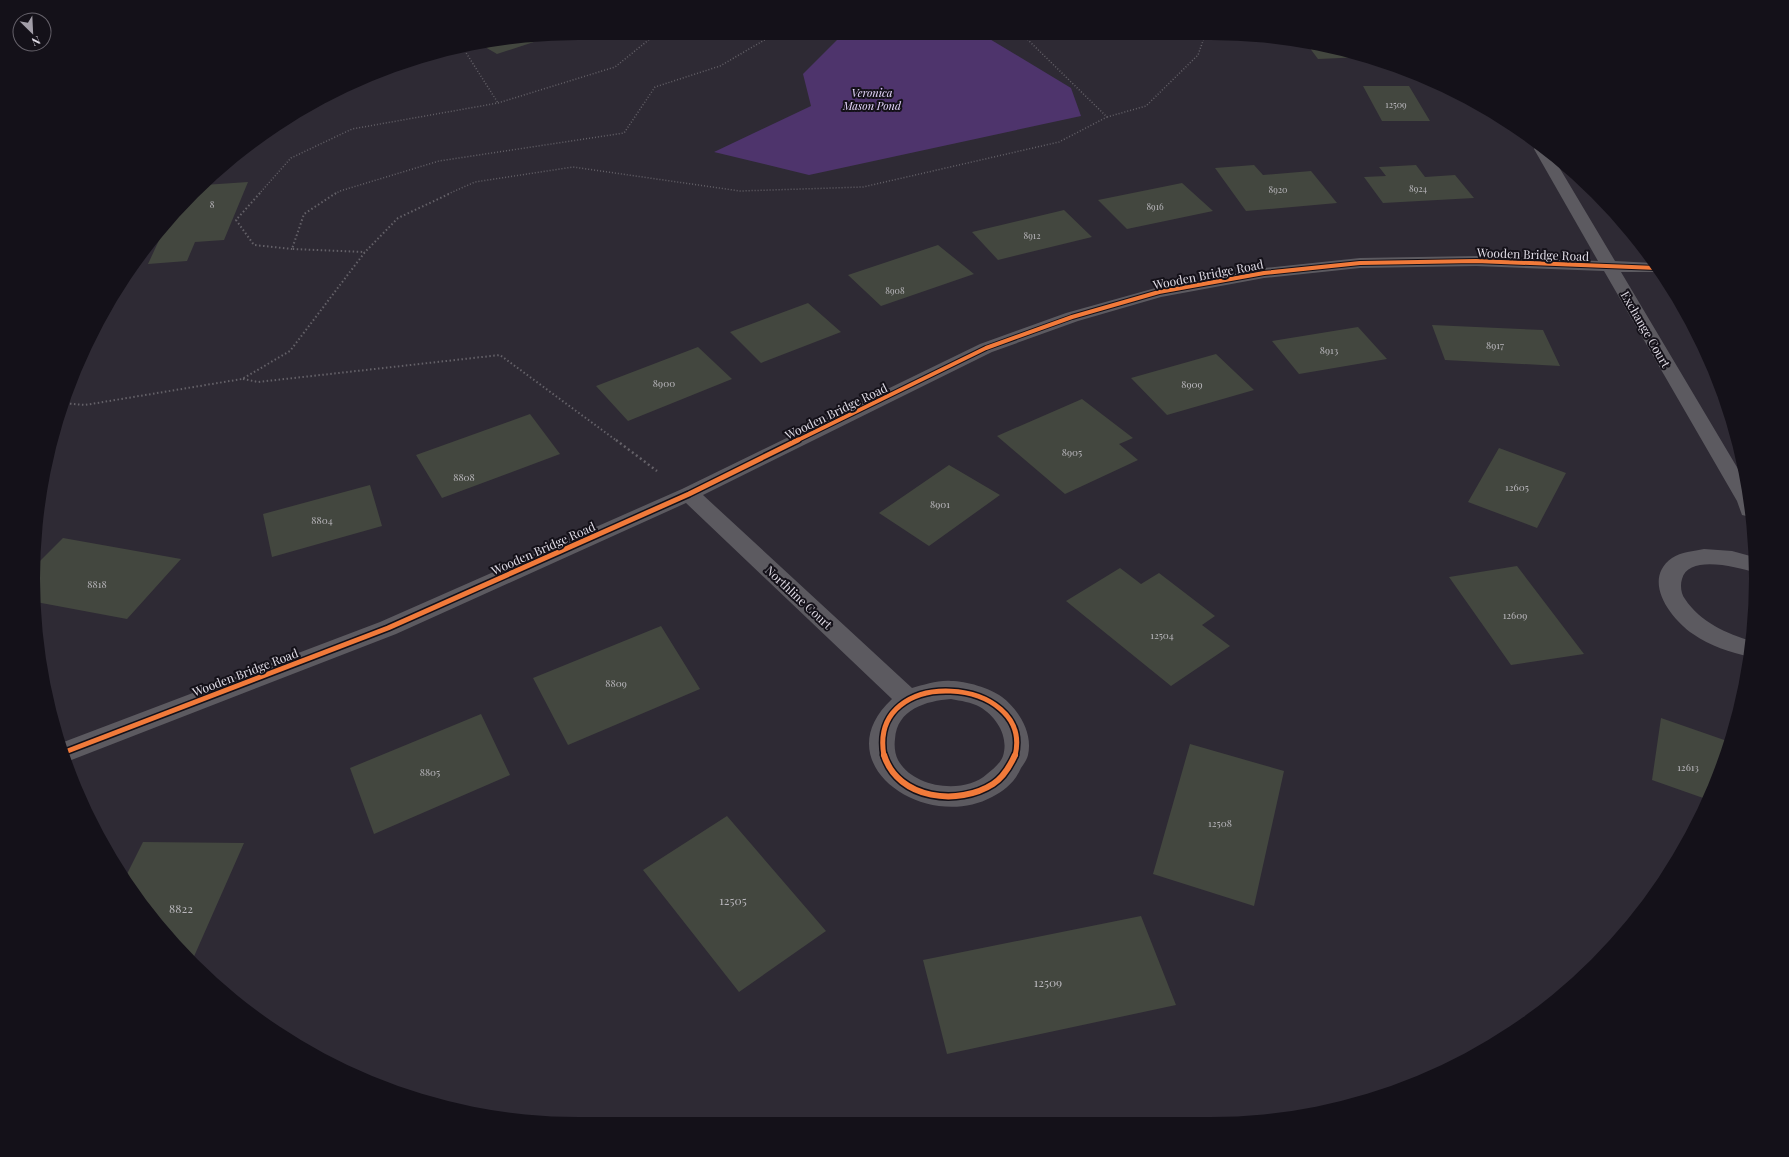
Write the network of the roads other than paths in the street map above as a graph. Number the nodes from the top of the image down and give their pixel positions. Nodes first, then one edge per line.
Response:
1 (1546, 158) edge
2 (1609, 266) junction
3 (1650, 268) edge
4 (1742, 492) edge
5 (689, 494) junction
6 (1748, 559) edge
7 (1744, 647) edge
8 (908, 700) junction
9 (69, 751) edge

1 - 2 street, Exchange Court
2 - 3 street, Wooden Bridge Road
2 - 4 street, Exchange Court
2 - 5 street, Wooden Bridge Road
5 - 8 street, Northline Court
5 - 9 street, Wooden Bridge Road
6 - 7 street
8 - 8 street

